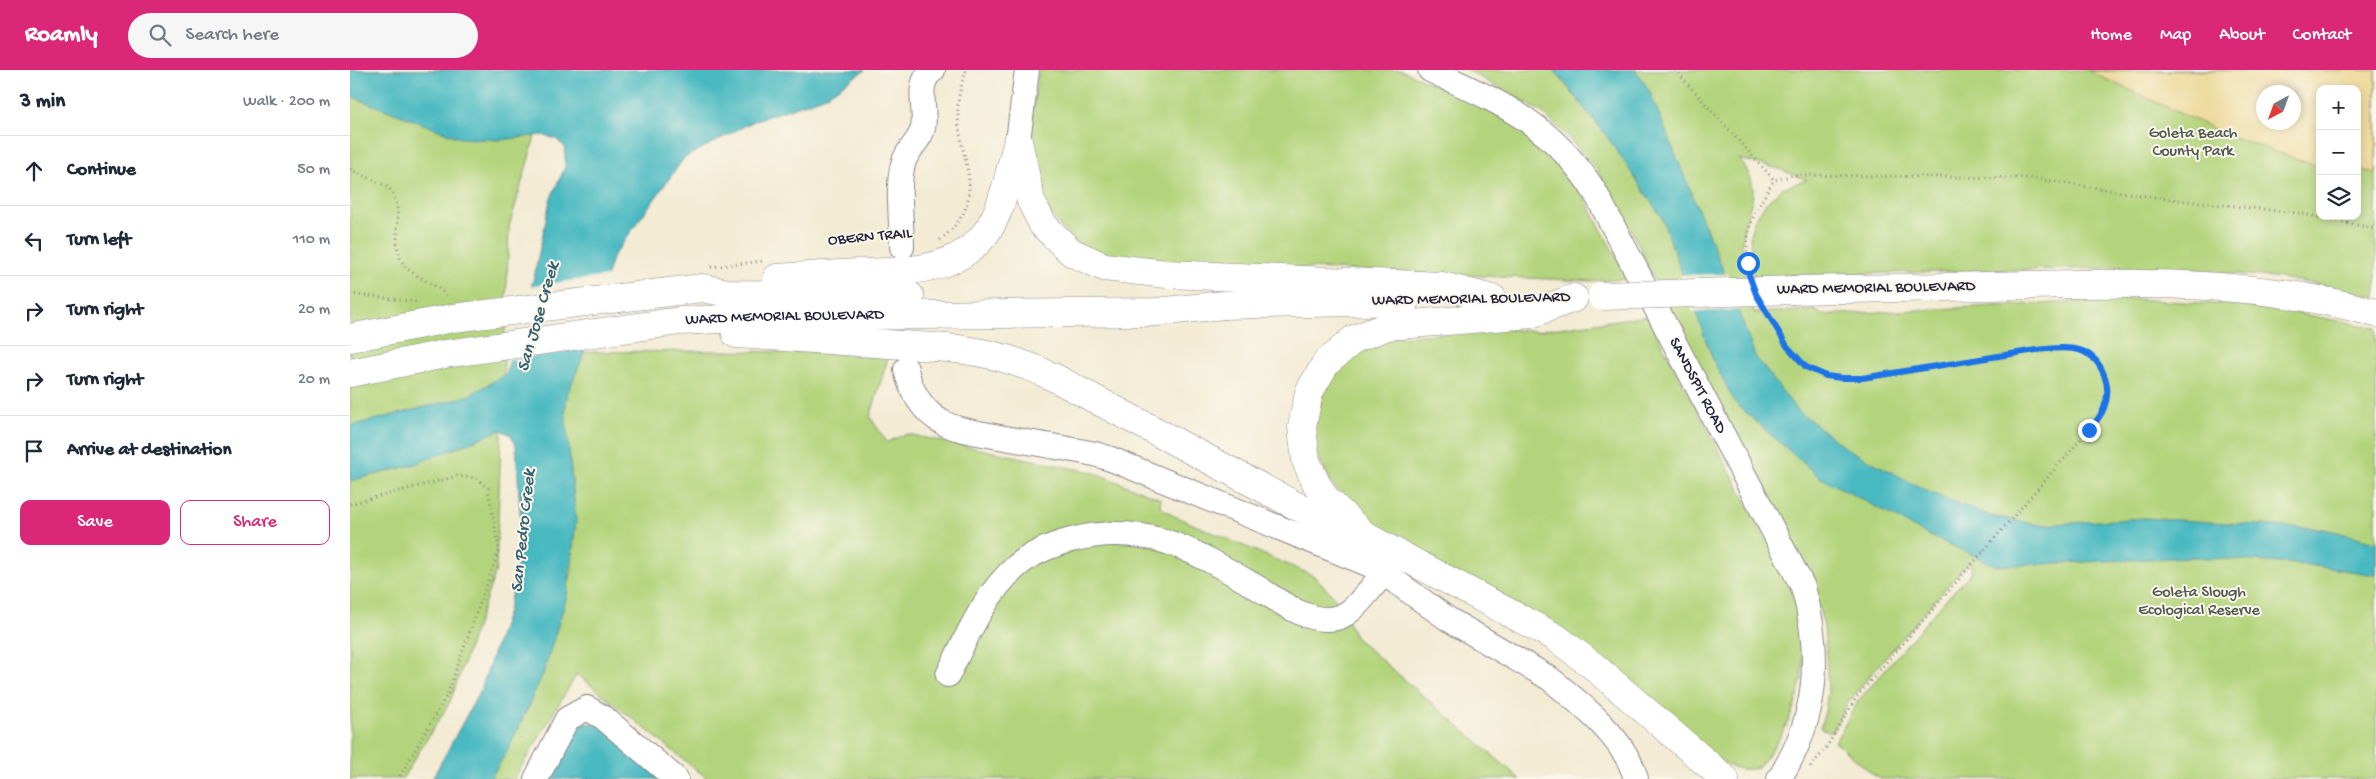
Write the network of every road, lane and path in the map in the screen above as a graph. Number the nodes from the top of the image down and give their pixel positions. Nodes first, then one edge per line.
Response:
1 (933, 70) edge
2 (966, 70) edge
3 (1027, 70) edge
4 (1430, 70) edge
5 (1675, 70) edge
6 (1018, 141) junction
7 (350, 168) edge
8 (1774, 180) junction
9 (2376, 229) edge
10 (936, 243) dead end
11 (902, 247) dead end
12 (767, 261) dead end
13 (1749, 275) dead end
14 (703, 278) junction
15 (350, 294) edge
16 (1574, 298) junction
17 (1493, 299) junction
18 (422, 302) dead end
19 (449, 305) junction
20 (1224, 305) junction
21 (1763, 306) dead end
22 (2376, 313) edge
23 (594, 334) junction
24 (350, 338) edge
25 (906, 370) dead end
26 (350, 373) edge
27 (350, 504) edge
28 (1365, 536) junction
29 (1386, 573) junction
30 (948, 675) dead end
31 (1805, 772) dead end
32 (398, 779) edge
33 (536, 779) edge
34 (676, 779) edge
35 (1636, 779) edge
36 (1725, 779) edge
37 (1779, 779) edge

1 - 11 street
2 - 10 path, OBERN TRAIL
3 - 6 street
4 - 37 street, SANDSPIT ROAD
5 - 8 path
6 - 14 main road
6 - 17 main road
7 - 19 path
8 - 9 path
8 - 13 path
12 - 14 path
14 - 19 main road, WARD MEMORIAL BOULEVARD
14 - 20 main road, WARD MEMORIAL BOULEVARD
15 - 18 path
16 - 17 main road, WARD MEMORIAL BOULEVARD
16 - 22 main road, WARD MEMORIAL BOULEVARD, bridge
16 - 28 main road
17 - 20 main road, WARD MEMORIAL BOULEVARD
19 - 24 main road, WARD MEMORIAL BOULEVARD
20 - 23 main road, WARD MEMORIAL BOULEVARD
21 - 31 path
23 - 26 main road, WARD MEMORIAL BOULEVARD
23 - 28 main road
25 - 29 street
27 - 32 path
28 - 36 main road
29 - 30 street
29 - 35 street
33 - 34 street

